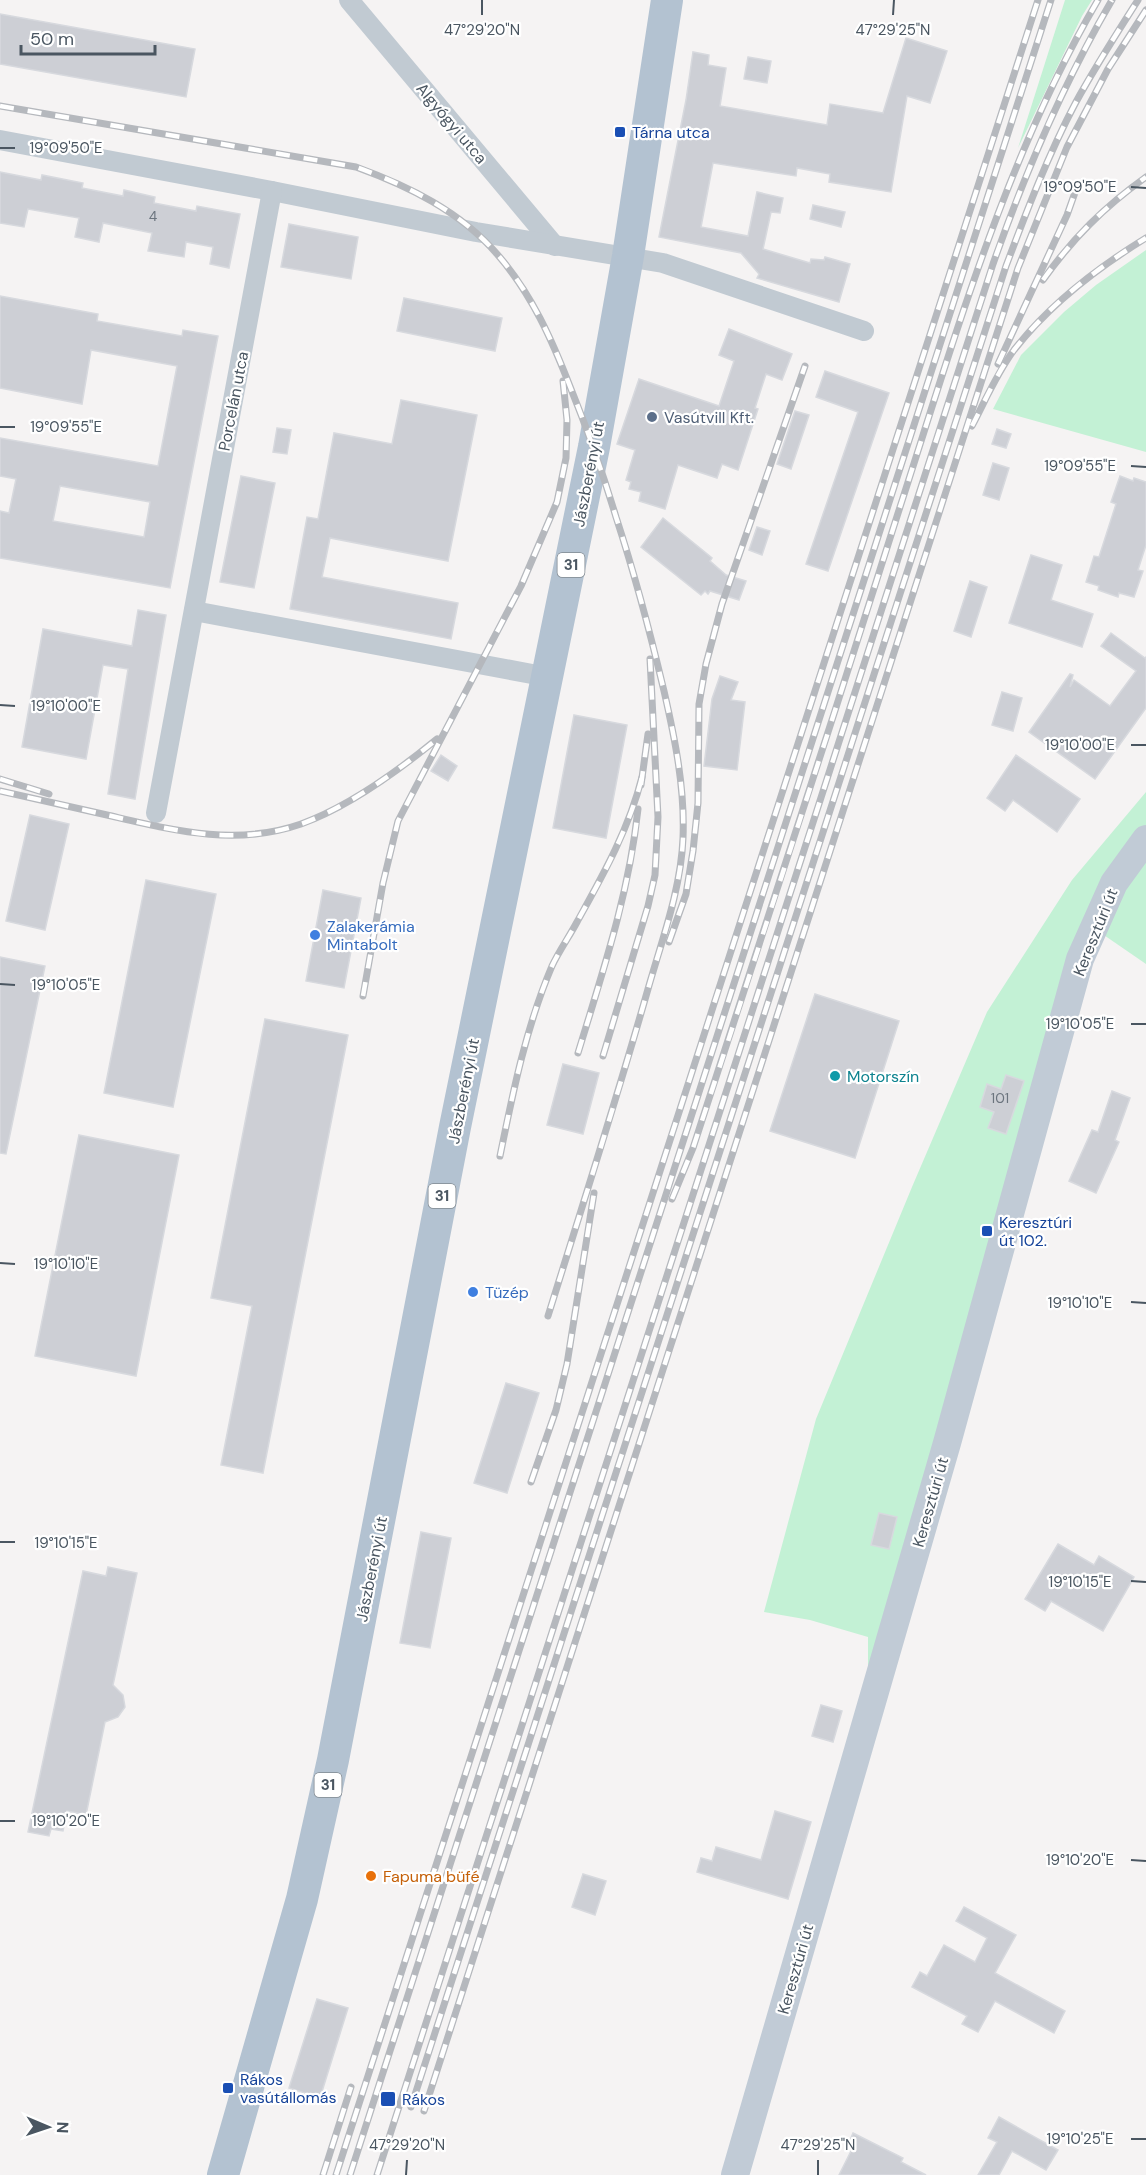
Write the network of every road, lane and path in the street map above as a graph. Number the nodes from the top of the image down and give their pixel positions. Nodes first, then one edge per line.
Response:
1 (349, 0) edge
2 (667, 0) edge
3 (0, 140) edge
4 (272, 191) junction
5 (555, 246) junction
6 (627, 256) junction
7 (864, 332) dead end
8 (194, 611) junction
9 (548, 677) junction
10 (156, 813) dead end
11 (1146, 839) edge
12 (223, 2175) edge
13 (735, 2175) edge

1 - 5 street, Algyógyi utca
2 - 6 main road, Jászberényi út / 31
3 - 4 street
4 - 5 street
4 - 8 street, Porcelán utca
5 - 6 street
6 - 7 street
6 - 9 main road, Jászberényi út / 31
8 - 9 street
8 - 10 street, Porcelán utca
9 - 12 main road, Jászberényi út / 31
11 - 13 main road, Keresztúri út

